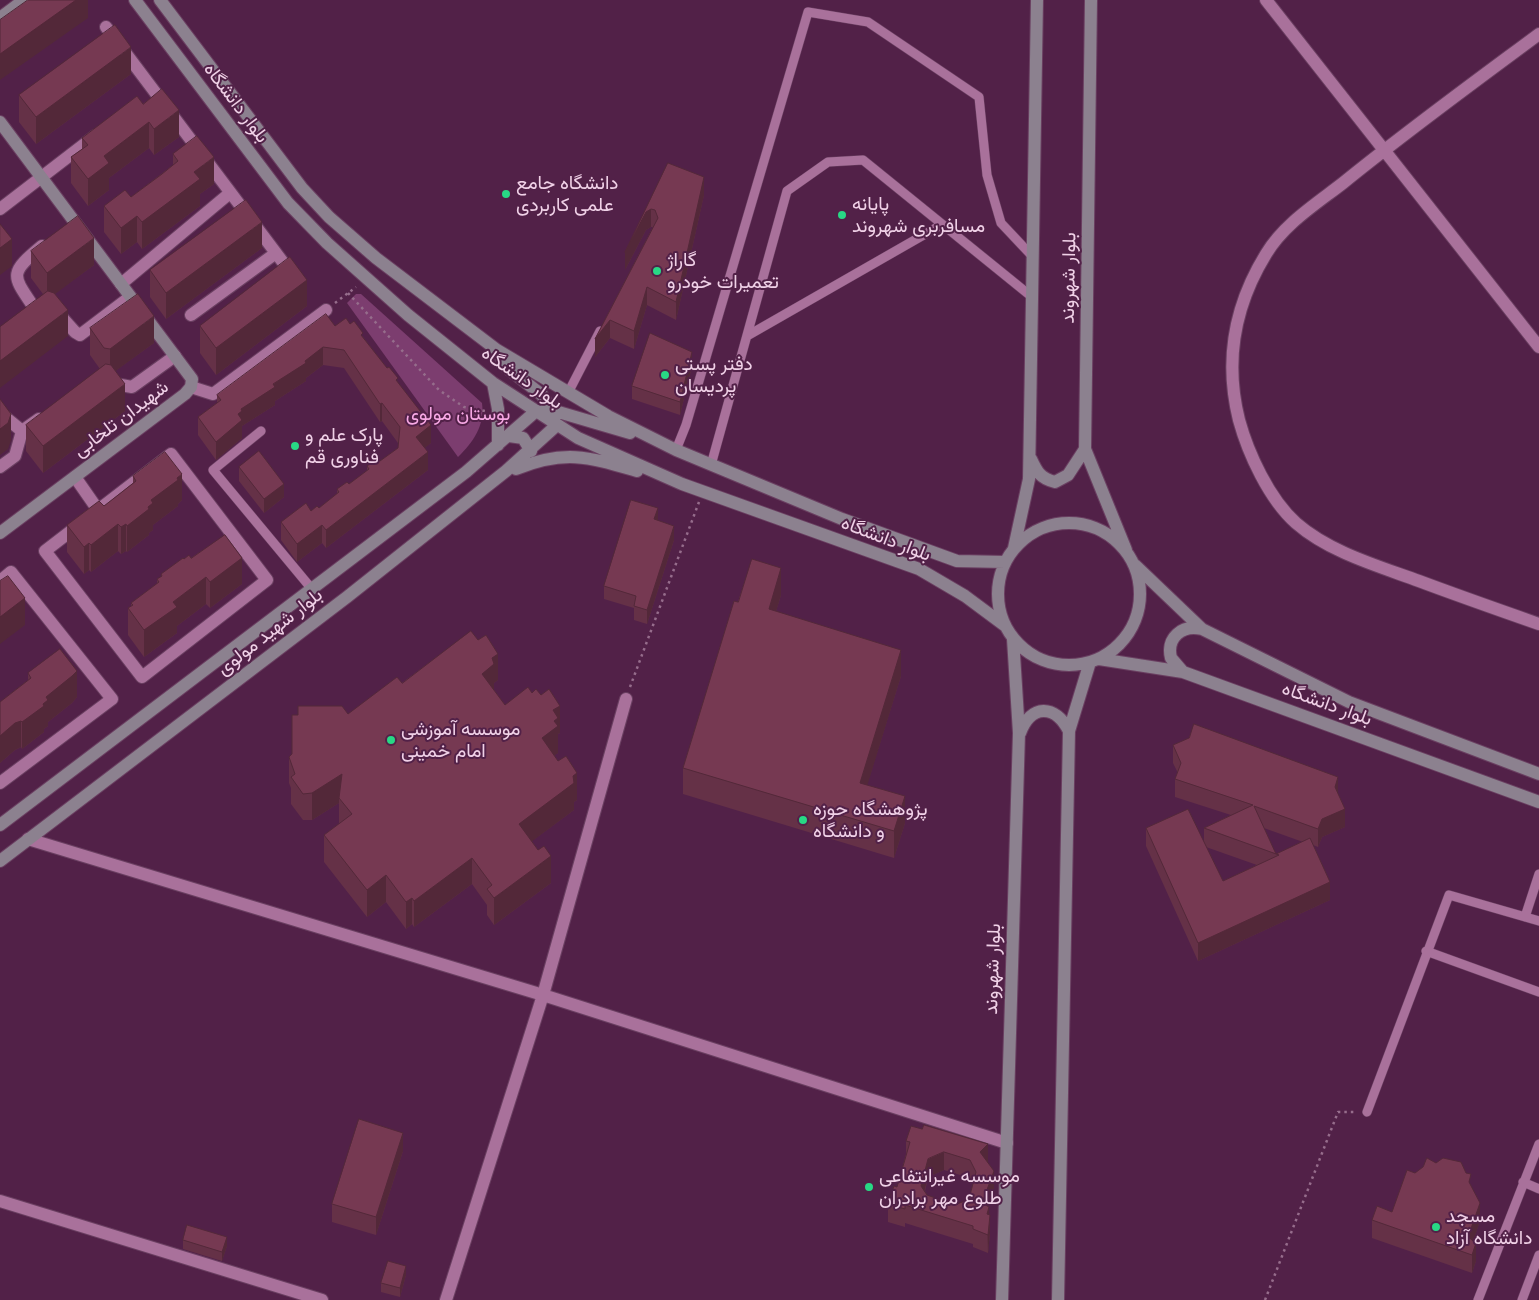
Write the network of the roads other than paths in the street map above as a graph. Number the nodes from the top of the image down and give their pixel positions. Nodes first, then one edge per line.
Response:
1 (24, 0) edge
2 (135, 0) edge
3 (160, 0) edge
4 (1037, 0) edge
5 (1091, 0) edge
6 (1266, 0) edge
7 (0, 18) edge
8 (106, 27) dead end
9 (1539, 34) edge
10 (0, 122) edge
11 (108, 126) edge
12 (1385, 149) junction
13 (42, 179) junction
14 (230, 194) junction
15 (0, 210) edge
16 (941, 225) junction
17 (52, 239) edge
18 (276, 253) junction
19 (1033, 257) junction
20 (274, 280) edge
21 (121, 284) junction
22 (130, 296) junction
23 (1032, 297) junction
24 (326, 310) road end
25 (191, 315) dead end
26 (603, 326) edge
27 (747, 336) junction
28 (1539, 347) edge
29 (497, 350) junction
30 (175, 356) junction
31 (98, 382) edge
32 (494, 383) junction
33 (191, 387) junction
34 (568, 393) junction
35 (52, 410) edge
36 (555, 411) junction
37 (535, 412) junction
38 (0, 413) edge
39 (557, 425) junction
40 (22, 431) junction
41 (262, 432) dead end
42 (509, 436) junction
43 (651, 438) junction
44 (498, 445) junction
45 (1085, 449) junction
46 (676, 450) junction
47 (530, 451) junction
48 (1030, 457) junction
49 (711, 465) junction
50 (0, 467) edge
51 (506, 471) junction
52 (75, 477) junction
53 (682, 484) junction
54 (98, 510) junction
55 (0, 533) edge
56 (1014, 548) junction
57 (1126, 550) junction
58 (1005, 562) junction
59 (1135, 565) junction
60 (0, 581) edge
61 (311, 588) junction
62 (1539, 624) edge
63 (1004, 625) junction
64 (1202, 629) junction
65 (1013, 639) junction
66 (1094, 661) junction
67 (1183, 672) junction
68 (626, 699) road end
69 (1070, 731) junction
70 (1019, 733) junction
71 (1539, 774) edge
72 (0, 783) edge
73 (1539, 802) edge
74 (0, 825) edge
75 (28, 839) junction
76 (0, 861) edge
77 (1539, 874) edge
78 (1525, 917) junction
79 (1539, 921) edge
80 (1426, 951) junction
81 (1539, 992) edge
82 (543, 995) junction
83 (1367, 1112) road end
84 (1007, 1143) junction
85 (1539, 1144) edge
86 (1523, 1182) junction
87 (1539, 1189) edge
88 (0, 1201) edge
89 (1539, 1255) edge
90 (322, 1300) edge
91 (446, 1300) edge
92 (1002, 1300) edge
93 (1058, 1300) edge
94 (1478, 1300) edge
95 (1522, 1300) edge

1 - 7 main road
2 - 32 main road, بلوار دانشگاه
3 - 29 main road, بلوار دانشگاه
4 - 19 main road, بلوار شهروند
5 - 45 main road, بلوار شهروند
6 - 12 street
8 - 14 street
9 - 12 street
10 - 13 main road, شهیدان تلخابی
11 - 13 street
12 - 28 street
12 - 62 street
13 - 15 street
13 - 21 main road, شهیدان تلخابی
14 - 18 street
14 - 21 street
16 - 23 lane
16 - 27 lane
16 - 27 lane
17 - 22 street
18 - 20 street
18 - 25 street
19 - 23 main road, بلوار شهروند
19 - 46 lane
21 - 22 main road, شهیدان تلخابی
22 - 30 main road, شهیدان تلخابی
23 - 48 main road, بلوار شهروند
24 - 33 street
26 - 34 lane
27 - 49 lane
29 - 34 main road, بلوار دانشگاه
29 - 36 main road
30 - 31 street
30 - 33 main road, شهیدان تلخابی
32 - 37 main road, بلوار دانشگاه
32 - 44 main road
33 - 52 main road, شهیدان تلخابی
34 - 43 main road, بلوار دانشگاه
35 - 40 street
36 - 37 main road
36 - 39 main road
36 - 43 main road
37 - 39 main road, بلوار دانشگاه
37 - 42 main road, بلوار شهید مولوی
38 - 40 street
39 - 47 main road, بلوار شهید مولوی
39 - 53 main road, بلوار دانشگاه
40 - 50 street
41 - 61 lane
42 - 44 main road, بلوار شهید مولوی
42 - 47 main road
43 - 46 main road, بلوار دانشگاه
44 - 61 main road, بلوار شهید مولوی
45 - 48 main road
45 - 57 main road, بلوار شهروند
46 - 49 main road, بلوار دانشگاه
47 - 51 main road, بلوار شهید مولوی
48 - 56 main road, بلوار شهروند
49 - 58 main road, بلوار دانشگاه
51 - 53 main road
51 - 75 main road, بلوار شهید مولوی
52 - 54 street
52 - 55 main road, شهیدان تلخابی
53 - 63 main road, بلوار دانشگاه
54 - 54 street
56 - 57 main road
56 - 58 main road
57 - 59 main road
58 - 63 main road
59 - 64 main road, بلوار دانشگاه
59 - 66 main road
60 - 72 street
61 - 74 main road, بلوار شهید مولوی
63 - 65 main road
64 - 67 main road
64 - 71 main road, بلوار دانشگاه
65 - 66 main road
65 - 70 main road, بلوار شهروند
66 - 67 main road, بلوار دانشگاه
66 - 69 main road
67 - 73 main road, بلوار دانشگاه
68 - 82 street
69 - 70 main road
69 - 93 main road
70 - 84 main road, بلوار شهروند
75 - 76 main road, بلوار شهید مولوی
75 - 82 street
77 - 78 lane
78 - 79 lane
78 - 80 lane
80 - 81 lane
80 - 83 lane
82 - 84 street
82 - 91 street
84 - 92 main road, بلوار شهروند
85 - 86 lane
86 - 87 lane
86 - 94 lane
88 - 90 street
89 - 95 lane

